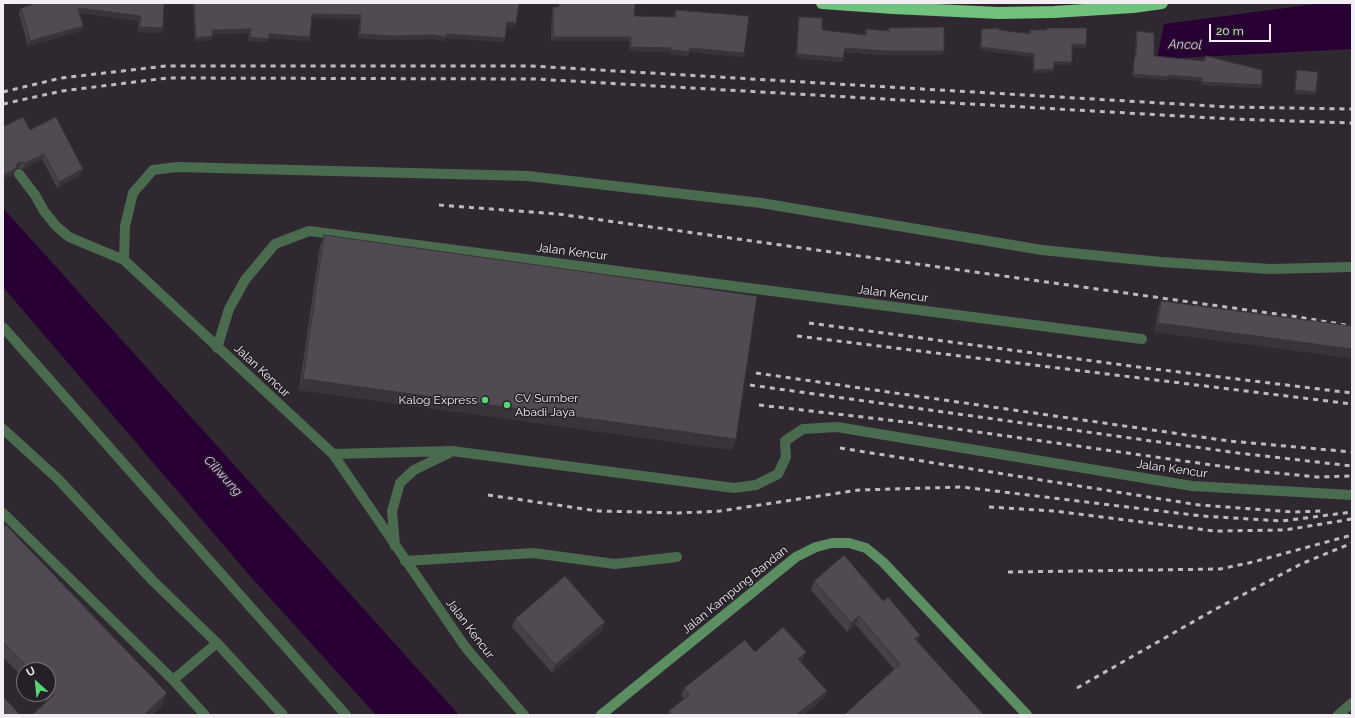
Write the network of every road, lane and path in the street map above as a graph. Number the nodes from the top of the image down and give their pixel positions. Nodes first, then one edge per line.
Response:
1 (822, 3) edge
2 (1162, 3) edge
3 (19, 174) edge
4 (124, 260) junction
5 (1352, 267) edge
6 (3, 327) edge
7 (1142, 339) dead end
8 (217, 348) junction
9 (3, 429) edge
10 (452, 451) junction
11 (333, 454) junction
12 (1352, 495) edge
13 (3, 513) edge
14 (395, 546) junction
15 (677, 557) dead end
16 (405, 561) junction
17 (217, 643) junction
18 (173, 680) junction
19 (1352, 702) edge
20 (205, 715) edge
21 (283, 715) edge
22 (346, 715) edge
23 (524, 715) edge
24 (601, 715) edge
25 (1027, 715) edge
26 (1338, 715) edge

1 - 2 highway
3 - 4 lane
4 - 5 lane
4 - 8 lane
6 - 22 lane
7 - 8 lane, Jalan Kencur
8 - 11 lane, Jalan Kencur
9 - 17 lane
10 - 11 lane, Jalan Kencur
10 - 12 lane, Jalan Kencur
10 - 14 lane
11 - 14 lane, Jalan Kencur
13 - 18 lane
14 - 16 lane, Jalan Kencur
15 - 16 lane
16 - 23 lane, Jalan Kencur
17 - 18 lane
17 - 21 lane
18 - 20 lane
19 - 26 lane
24 - 25 street, Jalan Kampung Bandan

